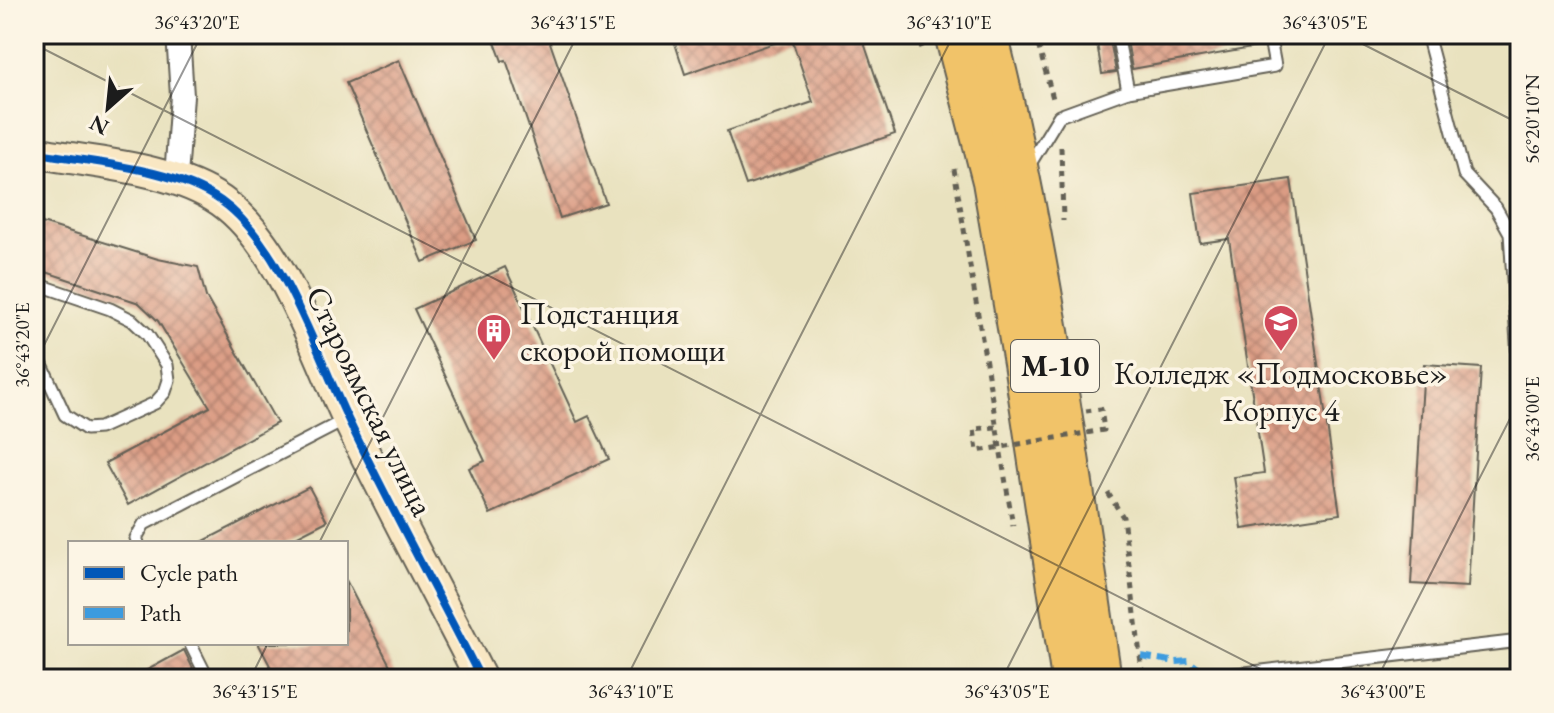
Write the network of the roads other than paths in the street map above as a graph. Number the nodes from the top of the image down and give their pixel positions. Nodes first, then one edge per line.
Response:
1 (178, 34) edge
2 (988, 34) edge
3 (1117, 34) edge
4 (1269, 34) edge
5 (1427, 34) edge
6 (938, 41) edge
7 (1128, 91) junction
8 (34, 154) edge
9 (176, 177) junction
10 (1021, 177) junction
11 (34, 283) edge
12 (34, 348) edge
13 (1520, 390) edge
14 (348, 418) junction
15 (137, 541) edge
16 (1520, 641) edge
17 (191, 645) edge
18 (1076, 677) edge
19 (208, 679) edge
20 (481, 679) edge
21 (1211, 679) edge

1 - 9 street
2 - 10 highway, М-10
3 - 7 lane
4 - 7 lane
5 - 13 lane
6 - 18 highway, М-10
7 - 10 lane
8 - 9 street, Староямская улица
9 - 14 street, Староямская улица
10 - 18 highway, М-10
11 - 12 lane
14 - 15 lane
14 - 20 street, Староямская улица
16 - 21 lane
17 - 19 lane

